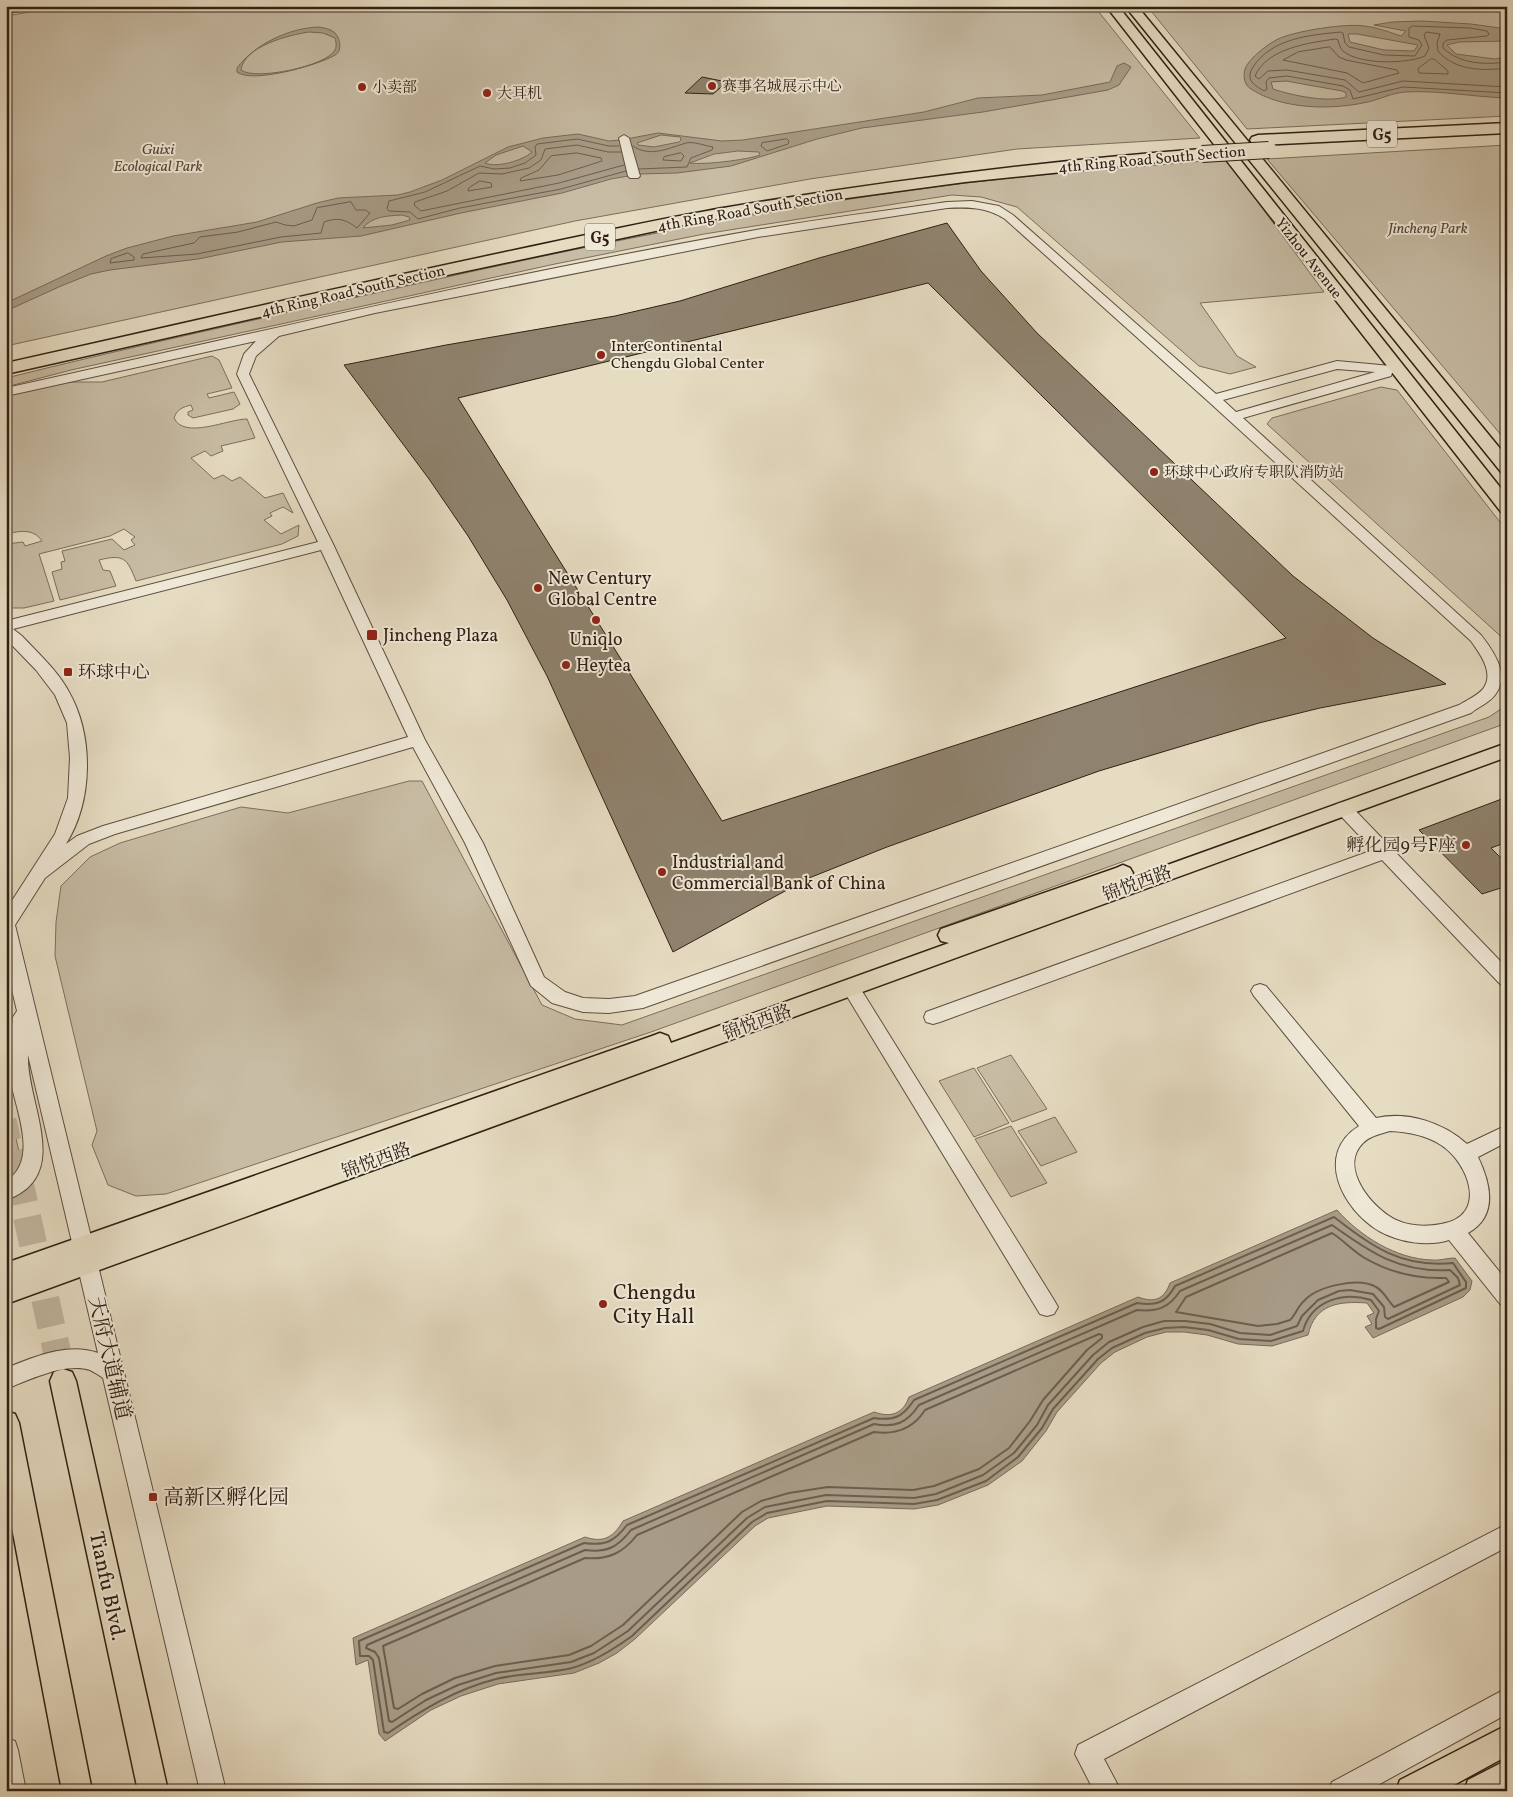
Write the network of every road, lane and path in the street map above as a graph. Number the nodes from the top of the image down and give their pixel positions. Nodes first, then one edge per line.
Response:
1 (24, 6) edge
2 (1112, 6) edge
3 (1131, 6) edge
4 (6, 9) edge
5 (1507, 128) edge
6 (624, 138) dead end
7 (1507, 138) edge
8 (1263, 145) junction
9 (1199, 149) junction
10 (634, 176) dead end
11 (275, 333) junction
12 (6, 356) edge
13 (6, 369) edge
14 (1397, 370) junction
15 (6, 392) edge
16 (1214, 399) junction
17 (1233, 417) junction
18 (1507, 468) edge
19 (1507, 508) edge
20 (326, 544) junction
21 (6, 626) edge
22 (6, 631) edge
23 (1507, 736) edge
24 (417, 740) junction
25 (1507, 750) edge
26 (1343, 808) junction
27 (1384, 852) junction
28 (40, 873) junction
29 (6, 925) edge
30 (1507, 980) edge
31 (851, 988) junction
32 (1260, 991) dead end
33 (23, 997) junction
34 (933, 1017) dead end
35 (1372, 1128) junction
36 (1507, 1133) edge
37 (1465, 1154) junction
38 (6, 1192) edge
39 (1454, 1231) junction
40 (85, 1256) junction
41 (6, 1274) edge
42 (6, 1293) edge
43 (1507, 1297) edge
44 (1047, 1307) dead end
45 (113, 1372) junction
46 (6, 1380) edge
47 (63, 1381) tunnel mouth
48 (6, 1422) edge
49 (1507, 1535) edge
50 (1507, 1700) edge
51 (1507, 1740) edge
52 (6, 1750) edge
53 (1507, 1775) edge
54 (13, 1791) edge
55 (77, 1791) edge
56 (152, 1791) edge
57 (213, 1791) edge
58 (1108, 1791) edge
59 (1342, 1791) edge
60 (1411, 1791) edge
61 (1479, 1791) edge

1 - 4 main road
2 - 14 main road, Yizhou Avenue
3 - 18 main road, Yizhou Avenue
5 - 8 highway, 4th Ring Road South Section / G5
6 - 10 street
7 - 8 highway, 4th Ring Road South Section / G5
8 - 9 highway, 4th Ring Road South Section / G5, bridge
9 - 12 highway, 4th Ring Road South Section / G5
9 - 13 highway, 4th Ring Road South Section / G5
11 - 15 street
11 - 16 street
11 - 20 street
14 - 16 street
14 - 17 street
14 - 19 main road, Yizhou Avenue
16 - 17 street
17 - 24 street
20 - 21 street
20 - 24 street
22 - 28 street
23 - 40 main road, 锦悦西路
24 - 28 street
25 - 26 main road, 锦悦西路
26 - 27 street
26 - 31 main road, 锦悦西路
27 - 30 street
27 - 34 street
28 - 29 street
29 - 33 street, 天府大道辅道
31 - 40 main road, 锦悦西路
31 - 44 street
32 - 35 street
33 - 38 street
33 - 40 street, 天府大道辅道
35 - 37 street
35 - 39 street
36 - 37 street
37 - 39 street
39 - 43 street
40 - 41 main road, 锦悦西路
40 - 42 main road, 锦悦西路
40 - 45 street, 天府大道辅道
45 - 46 street
45 - 57 street, 天府大道辅道
47 - 56 main road, Tianfu Blvd.
48 - 55 main road
49 - 58 street
50 - 59 street
51 - 60 main road
52 - 54 street
53 - 61 main road

